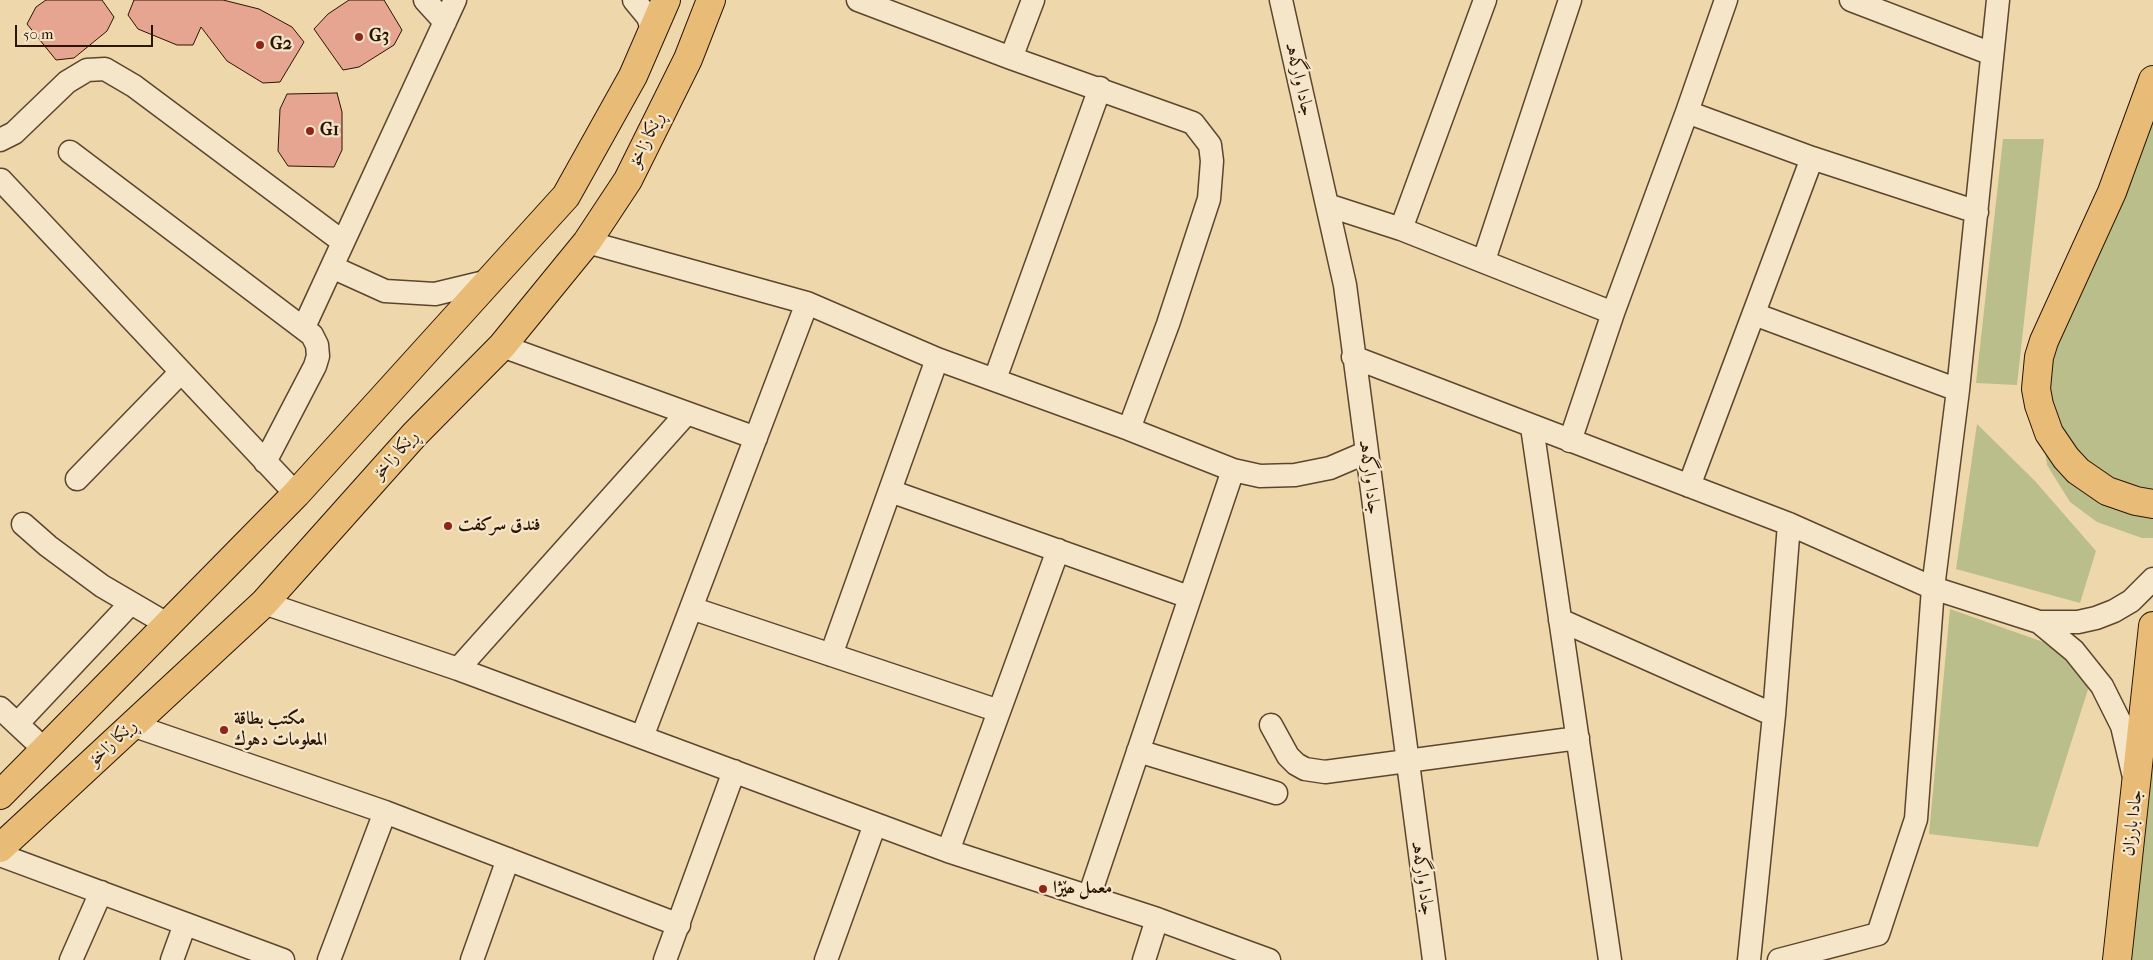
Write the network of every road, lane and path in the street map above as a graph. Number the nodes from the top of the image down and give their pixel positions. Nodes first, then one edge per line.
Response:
1 (425, 0) edge
2 (455, 0) edge
3 (634, 0) edge
4 (666, 0) edge
5 (712, 0) edge
6 (858, 0) edge
7 (1033, 0) edge
8 (1281, 0) edge
9 (1485, 0) edge
10 (1570, 0) edge
11 (1726, 0) edge
12 (1851, 0) edge
13 (1998, 0) edge
14 (445, 22) junction
15 (653, 32) junction
16 (1992, 54) junction
17 (1011, 58) junction
18 (2153, 80) edge
19 (1100, 88) junction
20 (1688, 112) junction
21 (0, 140) edge
22 (70, 152) dead end
23 (1812, 158) junction
24 (1, 180) dead end
25 (1327, 206) junction
26 (1977, 212) junction
27 (1401, 229) junction
28 (343, 242) junction
29 (587, 242) junction
30 (1484, 260) junction
31 (332, 267) junction
32 (490, 281) junction
33 (808, 303) junction
34 (1613, 313) junction
35 (1754, 314) junction
36 (304, 327) junction
37 (502, 346) junction
38 (1353, 357) junction
39 (937, 359) junction
40 (181, 372) junction
41 (995, 379) junction
42 (1958, 390) junction
43 (686, 414) junction
44 (1532, 427) junction
45 (1128, 428) junction
46 (756, 438) junction
47 (1570, 441) junction
48 (1365, 453) junction
49 (265, 462) junction
50 (1233, 470) junction
51 (77, 479) dead end
52 (1689, 486) junction
53 (890, 491) junction
54 (296, 494) junction
55 (2153, 504) edge
56 (22, 524) dead end
57 (1790, 524) junction
58 (1058, 550) junction
59 (2153, 579) edge
60 (1933, 588) junction
61 (1189, 597) junction
62 (264, 603) junction
63 (130, 604) junction
64 (691, 608) junction
65 (1560, 620) junction
66 (2039, 622) junction
67 (167, 624) junction
68 (2153, 626) edge
69 (831, 655) junction
70 (458, 669) junction
71 (0, 708) edge
72 (999, 711) junction
73 (1774, 715) junction
74 (17, 724) junction
75 (132, 725) junction
76 (1271, 725) dead end
77 (642, 737) junction
78 (1578, 738) junction
79 (45, 750) junction
80 (1138, 751) junction
81 (1406, 762) junction
82 (734, 771) junction
83 (2136, 792) junction
84 (1276, 793) dead end
85 (0, 795) edge
86 (385, 812) junction
87 (875, 824) junction
88 (0, 848) edge
89 (948, 851) junction
90 (0, 855) edge
91 (508, 859) junction
92 (101, 892) junction
93 (1090, 897) junction
94 (1157, 919) junction
95 (185, 924) junction
96 (679, 925) junction
97 (71, 960) edge
98 (172, 960) edge
99 (283, 960) edge
100 (329, 960) edge
101 (472, 960) edge
102 (666, 960) edge
103 (826, 960) edge
104 (1144, 960) edge
105 (1269, 960) edge
106 (1434, 960) edge
107 (1610, 960) edge
108 (1749, 960) edge
109 (1779, 960) edge
110 (2117, 960) edge

1 - 14 street
2 - 14 street
3 - 15 street
4 - 15 highway
5 - 29 highway, ڕێکا زاخۆ
6 - 17 street
7 - 17 street
8 - 25 street, جادا وارگه‌هـ
9 - 27 street
10 - 30 street
11 - 20 street
12 - 16 street
13 - 16 street
14 - 28 street
15 - 32 highway
16 - 26 street
17 - 19 street
18 - 55 highway
19 - 41 street
19 - 45 street
20 - 23 street
20 - 34 street
21 - 28 street
22 - 36 street
23 - 26 street
23 - 35 street
24 - 40 street
25 - 27 street
25 - 38 street, جادا وارگه‌هـ
26 - 42 street
27 - 30 street
28 - 31 street
29 - 33 street
29 - 37 highway, ڕێکا زاخۆ
30 - 34 street
31 - 32 street
31 - 36 street
32 - 54 highway
33 - 39 street
33 - 46 street
34 - 47 street
35 - 42 street
35 - 52 street
36 - 49 street
37 - 43 street
37 - 62 highway, ڕێکا زاخۆ
38 - 44 street
38 - 48 street, جادا وارگه‌هـ
39 - 41 street
39 - 53 street
40 - 49 street
40 - 51 street
41 - 45 street
42 - 60 street
43 - 46 street
43 - 70 street
44 - 47 street
44 - 65 street
45 - 50 street
46 - 64 street
47 - 52 street
48 - 50 street
48 - 81 street, جادا وارگه‌هـ
49 - 54 street
50 - 61 street
52 - 57 street
53 - 58 street
53 - 69 street
54 - 67 highway
56 - 63 street
57 - 60 street
57 - 73 street
58 - 61 street
58 - 72 street
59 - 66 street
60 - 66 street
60 - 109 street
61 - 80 street
62 - 70 street
62 - 75 highway, ڕێکا زاخۆ
63 - 67 street
63 - 74 street
64 - 69 street
64 - 77 street
65 - 73 street
65 - 78 street
66 - 83 street
67 - 79 highway
68 - 83 highway, جادا بارزان
69 - 72 street
70 - 77 street
71 - 74 street
72 - 89 street
73 - 108 street
74 - 79 street
75 - 86 street
75 - 88 highway, ڕێکا زاخۆ
76 - 81 street
77 - 82 street
78 - 81 street
78 - 107 street
79 - 85 highway
80 - 84 street
80 - 93 street
81 - 106 street, جادا وارگه‌هـ
82 - 87 street
82 - 96 street
83 - 110 highway, جادا بارزان
86 - 91 street
86 - 100 street
87 - 89 street
87 - 103 street
89 - 93 street
90 - 92 street
91 - 96 street
91 - 101 street
92 - 95 street
92 - 97 street
93 - 94 street
94 - 104 street
94 - 105 street
95 - 98 street
95 - 99 street
96 - 102 street

